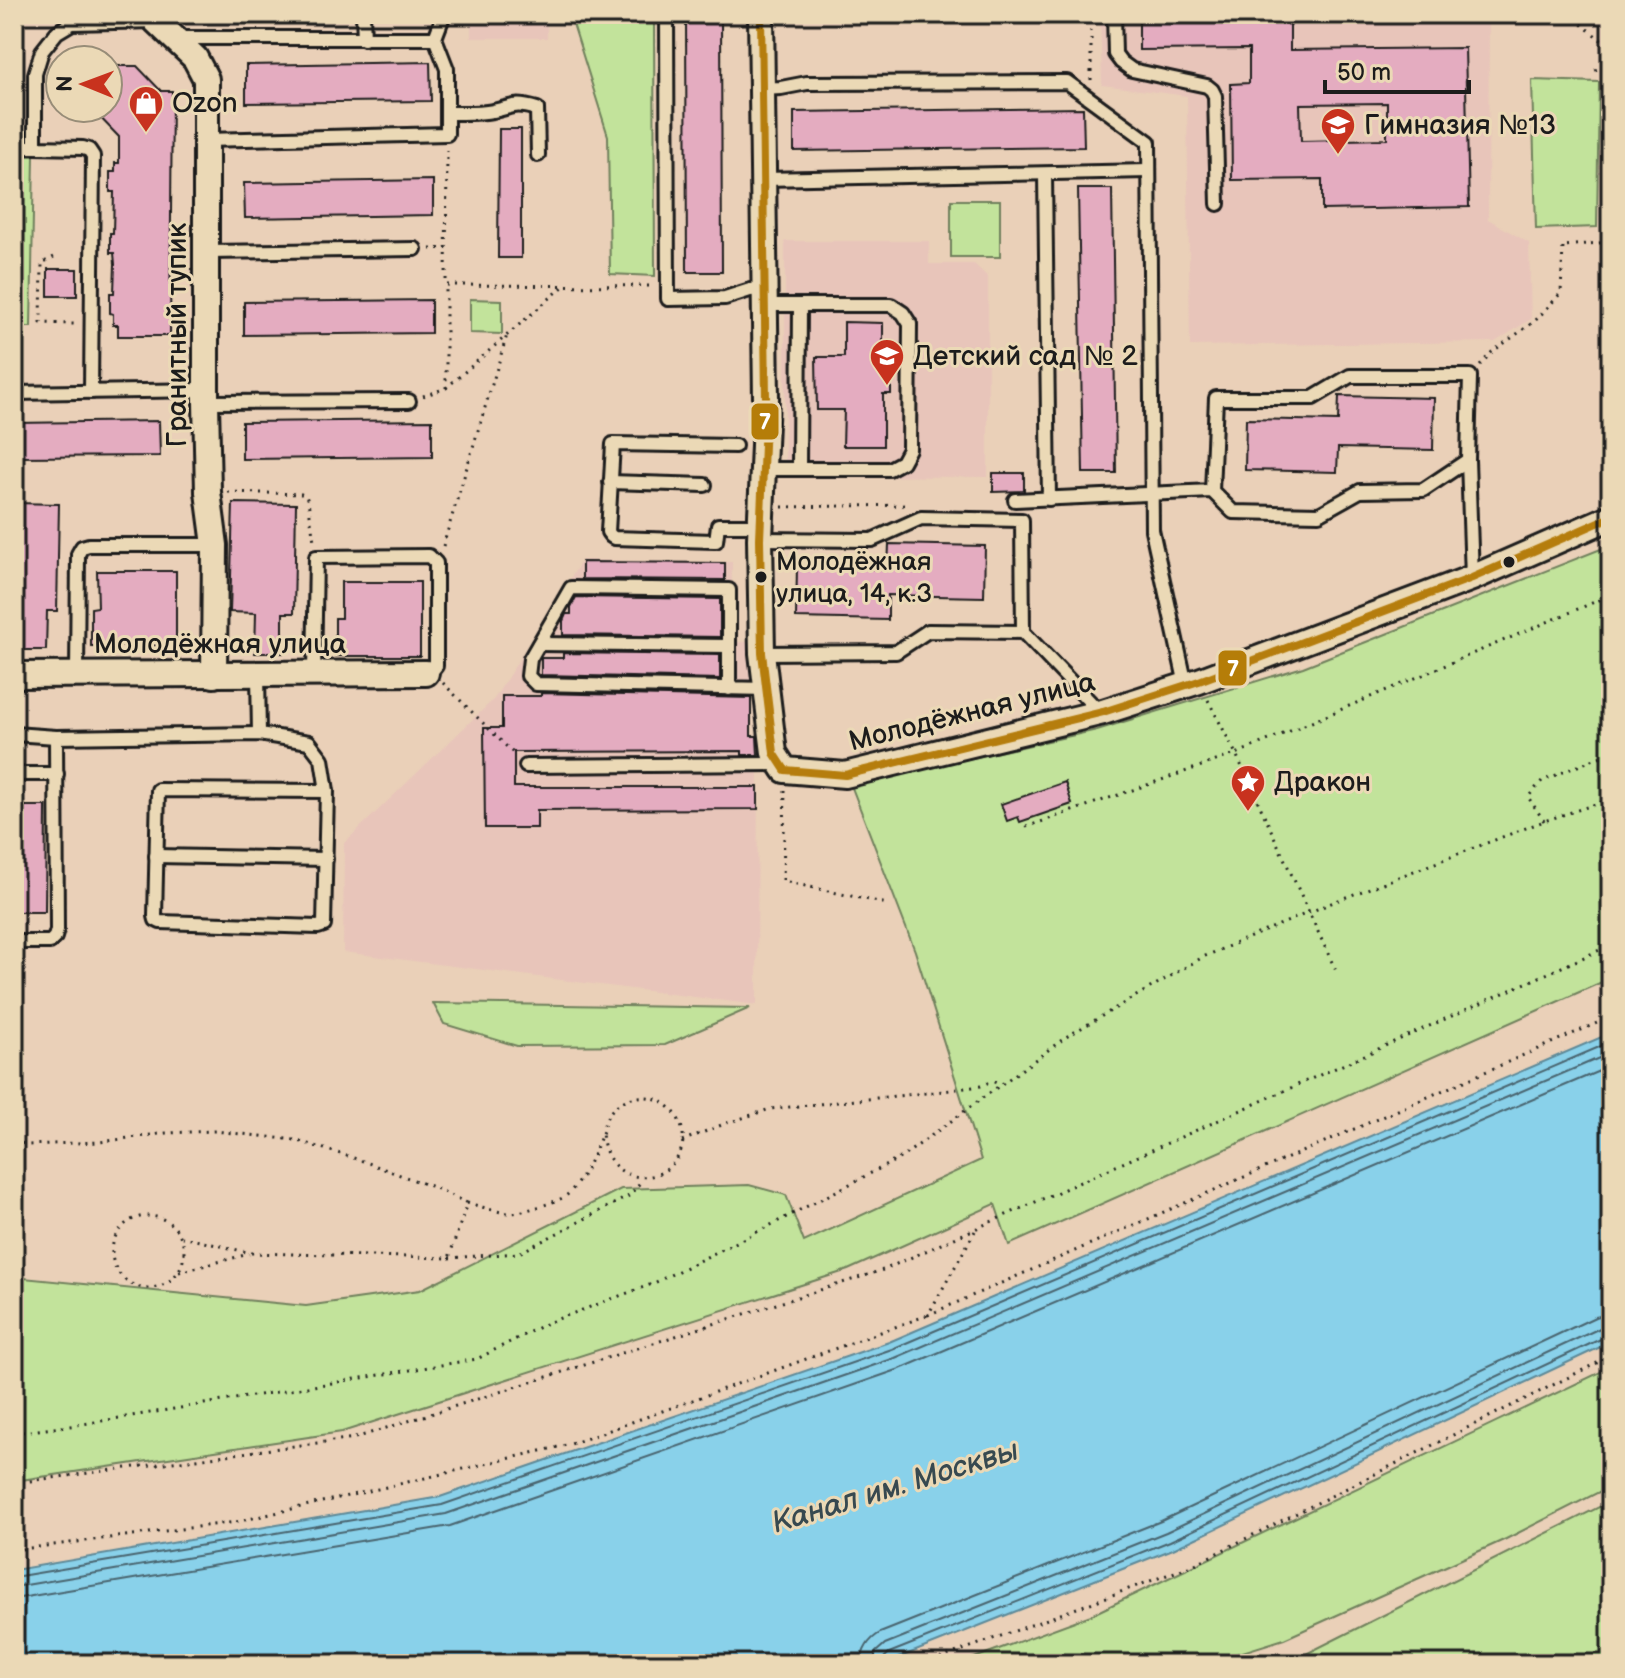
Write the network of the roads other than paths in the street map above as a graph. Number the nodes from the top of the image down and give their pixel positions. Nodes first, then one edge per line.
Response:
1 (363, 14) edge
2 (444, 14) edge
3 (667, 14) edge
4 (761, 14) edge
5 (1114, 14) edge
6 (161, 25) edge
7 (435, 38) junction
8 (364, 39) junction
9 (762, 89) junction
10 (447, 113) junction
11 (206, 140) junction
12 (14, 147) edge
13 (35, 147) junction
14 (538, 155) dead end
15 (1148, 171) junction
16 (1045, 174) junction
17 (764, 179) junction
18 (1218, 204) dead end
19 (415, 249) dead end
20 (206, 252) junction
21 (766, 297) junction
22 (800, 305) junction
23 (91, 392) junction
24 (14, 393) edge
25 (207, 396) junction
26 (409, 401) road end
27 (735, 446) dead end
28 (1468, 460) junction
29 (799, 468) junction
30 (764, 469) junction
31 (610, 482) junction
32 (705, 485) dead end
33 (1212, 491) junction
34 (1151, 493) junction
35 (1049, 499) junction
36 (1015, 500) dead end
37 (1611, 517) edge
38 (761, 524) junction
39 (215, 545) junction
40 (1472, 578) junction
41 (1023, 632) junction
42 (539, 644) junction
43 (729, 646) junction
44 (762, 653) junction
45 (429, 672) joint
46 (314, 673) junction
47 (258, 674) junction
48 (14, 675) edge
49 (77, 675) junction
50 (214, 675) junction
51 (1194, 687) junction
52 (729, 689) junction
53 (767, 689) junction
54 (1103, 712) junction
55 (14, 734) edge
56 (259, 734) junction
57 (56, 737) junction
58 (526, 766) road end
59 (783, 767) junction
60 (14, 774) edge
61 (57, 774) junction
62 (327, 791) junction
63 (156, 856) junction
64 (326, 859) junction
65 (14, 942) edge

1 - 8 lane
2 - 7 lane
3 - 21 lane
4 - 9 street
5 - 18 lane
6 - 8 lane
6 - 11 street, Гранитный тупик
6 - 13 lane
7 - 8 lane
7 - 10 lane
9 - 15 lane
9 - 17 street
10 - 11 lane
10 - 14 lane
11 - 20 street, Гранитный тупик
12 - 13 lane
13 - 23 lane
15 - 16 lane
15 - 34 lane
16 - 17 lane
16 - 35 lane
17 - 21 street
19 - 20 lane
20 - 25 street, Гранитный тупик
21 - 22 lane
21 - 30 street
22 - 29 lane
22 - 29 lane
23 - 24 lane
23 - 25 lane
25 - 26 lane
25 - 39 street, Гранитный тупик
27 - 31 lane
28 - 33 lane
28 - 33 lane
28 - 40 lane
29 - 30 lane
30 - 38 street
31 - 32 lane
31 - 38 lane
33 - 34 lane
34 - 35 lane
34 - 51 lane
35 - 36 lane
37 - 40 street, Молодёжная улица
38 - 41 lane
38 - 44 street
39 - 49 lane
39 - 50 street, Гранитный тупик
40 - 51 street, Молодёжная улица
41 - 44 lane
41 - 54 lane
42 - 43 lane
42 - 43 lane
42 - 52 lane
43 - 52 lane
44 - 53 street
45 - 46 street, Молодёжная улица
45 - 46 lane
46 - 47 street, Молодёжная улица
47 - 50 street, Молодёжная улица
47 - 56 lane
48 - 49 street, Молодёжная улица
49 - 50 street, Молодёжная улица
51 - 54 street, Молодёжная улица
52 - 53 lane
53 - 59 street
54 - 59 street, Молодёжная улица
55 - 57 lane
56 - 57 lane
56 - 62 lane
57 - 61 lane
58 - 59 lane
60 - 61 lane
61 - 65 lane
62 - 63 lane
62 - 64 lane
63 - 64 lane
63 - 64 lane

